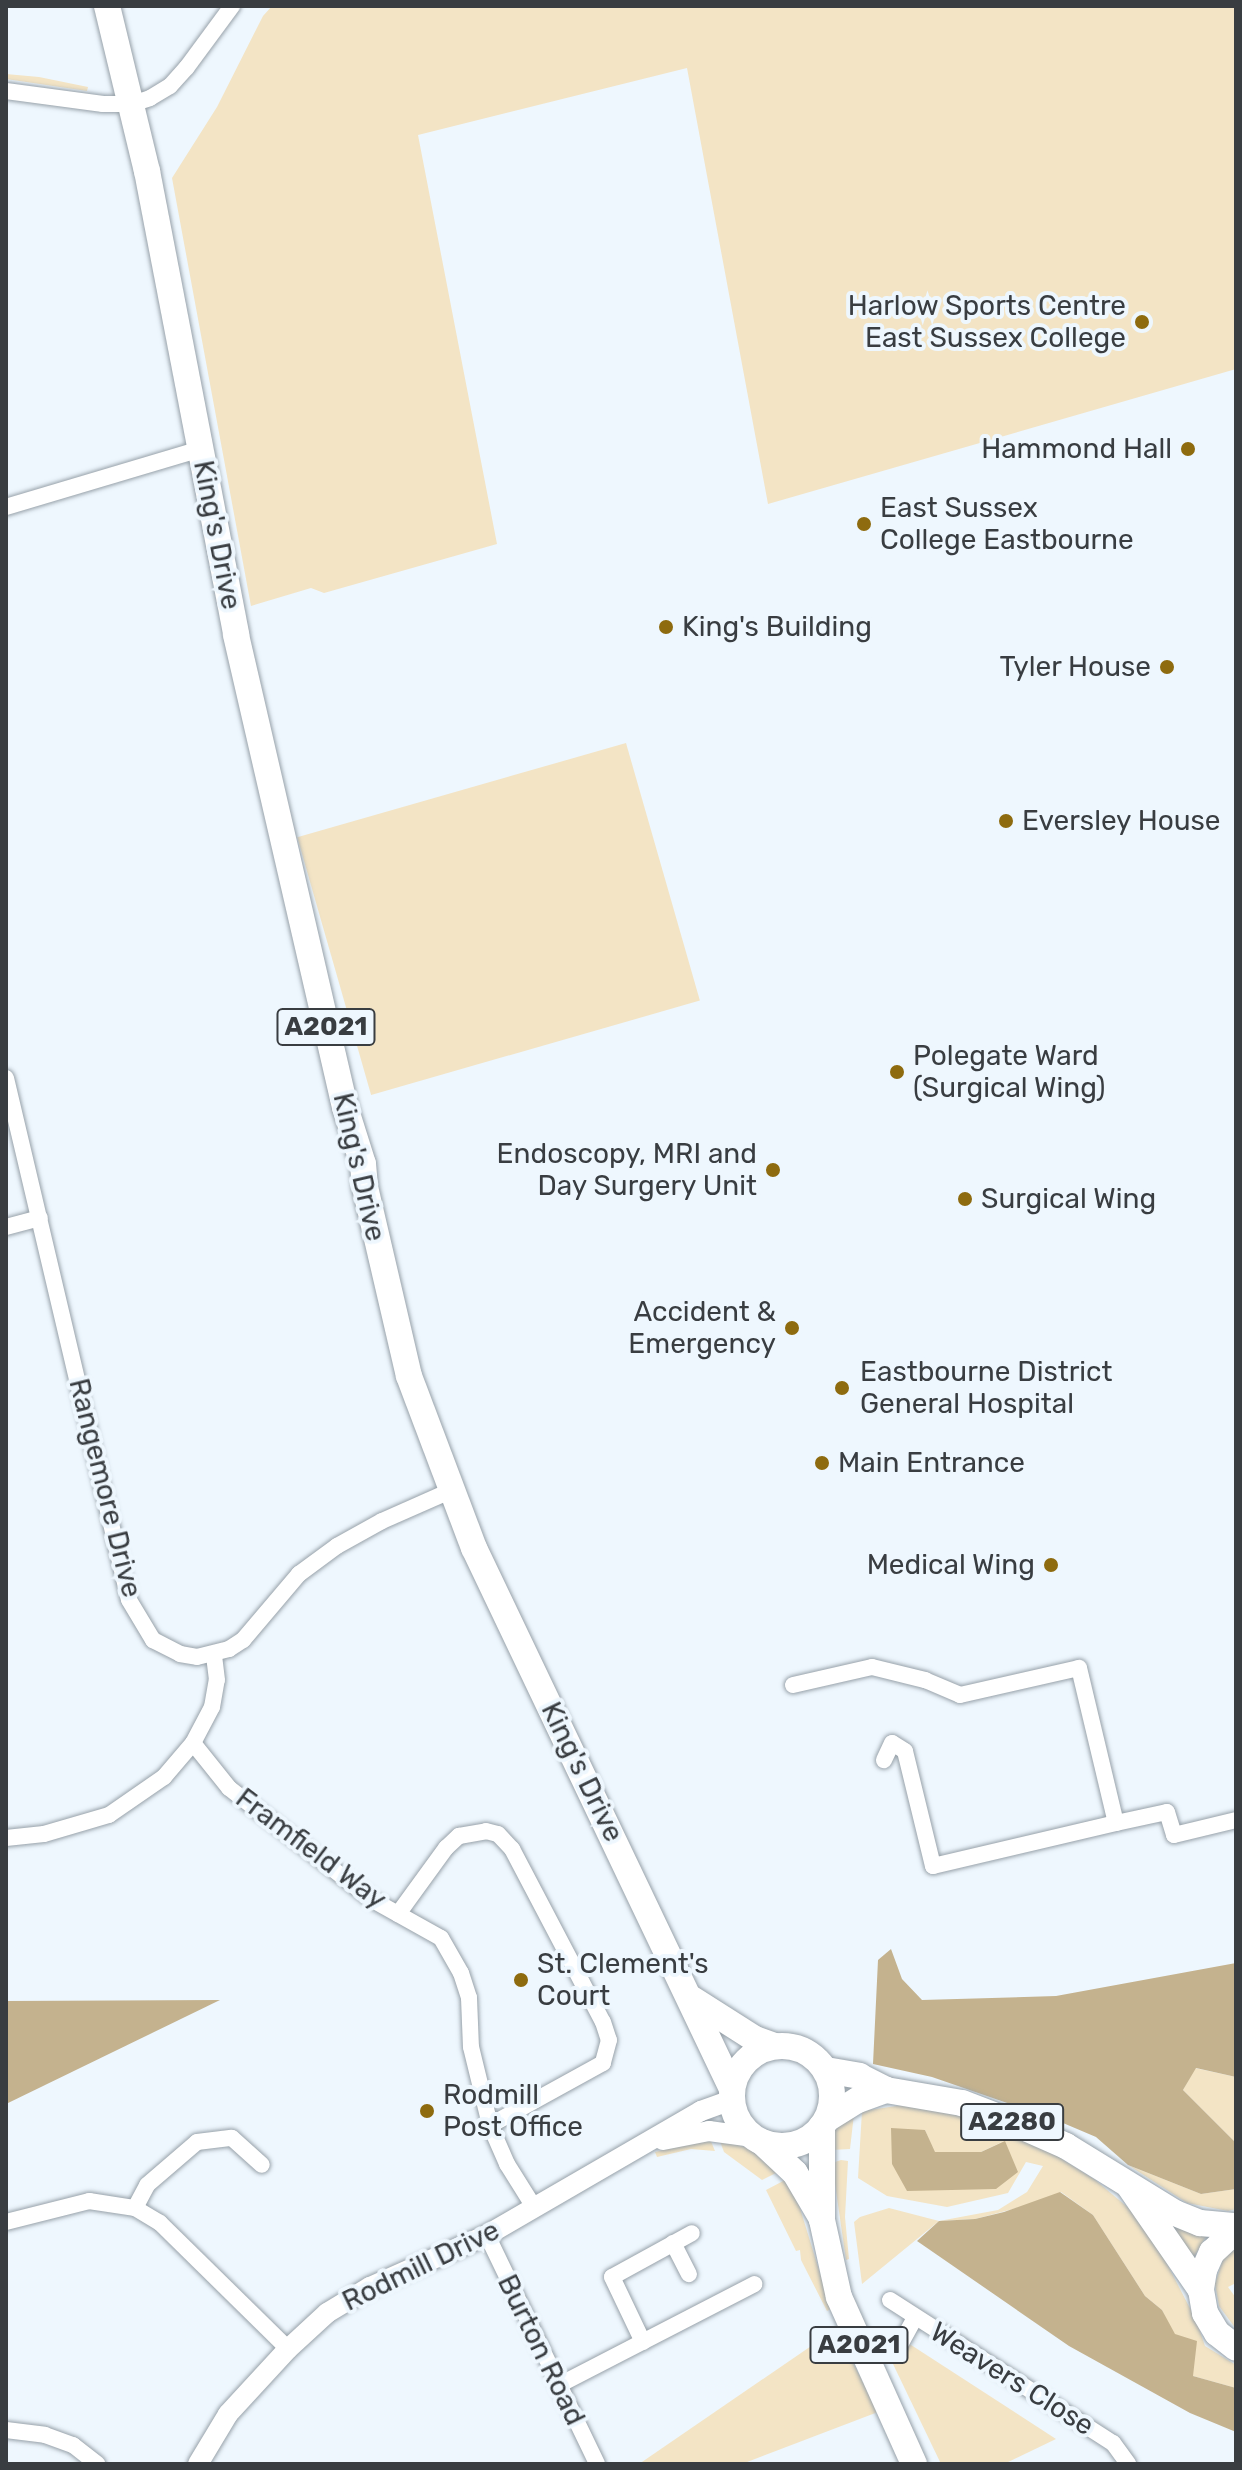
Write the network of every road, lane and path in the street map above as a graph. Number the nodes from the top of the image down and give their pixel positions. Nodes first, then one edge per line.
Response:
1 (107, 6) edge
2 (232, 6) edge
3 (6, 91) edge
4 (132, 104) junction
5 (201, 449) junction
6 (6, 507) edge
7 (6, 1078) edge
8 (10, 1115) edge
9 (40, 1218) junction
10 (6, 1227) edge
11 (450, 1491) junction
12 (214, 1655) junction
13 (793, 1685) dead end
14 (193, 1743) junction
15 (884, 1760) dead end
16 (1236, 1820) edge
17 (1116, 1823) junction
18 (6, 1838) edge
19 (398, 1914) junction
20 (692, 1999) junction
21 (774, 2046) junction
22 (826, 2070) junction
23 (886, 2090) junction
24 (731, 2095) junction
25 (824, 2122) junction
26 (490, 2125) junction
27 (757, 2139) junction
28 (647, 2143) junction
29 (262, 2165) dead end
30 (1127, 2182) junction
31 (534, 2207) junction
32 (135, 2208) junction
33 (822, 2220) junction
34 (6, 2222) edge
35 (1236, 2228) edge
36 (692, 2233) dead end
37 (487, 2235) junction
38 (673, 2243) junction
39 (689, 2274) dead end
40 (755, 2284) dead end
41 (1201, 2290) junction
42 (890, 2300) dead end
43 (915, 2318) junction
44 (643, 2342) junction
45 (901, 2343) dead end
46 (1236, 2348) edge
47 (288, 2349) junction
48 (559, 2385) junction
49 (6, 2430) edge
50 (97, 2464) edge
51 (198, 2464) edge
52 (597, 2464) edge
53 (914, 2464) edge
54 (1128, 2464) edge

1 - 4 main road, King's Drive / A2021
2 - 4 street
3 - 4 street
4 - 5 main road, King's Drive / A2021
5 - 6 street
5 - 11 main road, King's Drive / A2021
7 - 8 street, Rangemore Drive
8 - 9 street, Rangemore Drive
9 - 10 street
9 - 12 street, Rangemore Drive
11 - 12 street
11 - 20 main road, King's Drive / A2021
12 - 14 street
13 - 17 street
14 - 18 street
14 - 19 street, Framfield Way
15 - 17 street
16 - 17 street
19 - 26 street, Framfield Way
19 - 26 street
20 - 21 main road
20 - 24 main road, A2021
21 - 22 main road
21 - 24 main road
22 - 23 main road, A2280
22 - 25 main road
23 - 25 main road
23 - 30 main road, A2280
24 - 27 main road
24 - 28 street, Rodmill Drive
25 - 27 main road
25 - 33 main road, A2021
26 - 31 street, Framfield Way
27 - 28 street, Rodmill Drive
27 - 33 main road, A2021
28 - 31 street, Rodmill Drive
29 - 32 street
30 - 35 main road, A2280
30 - 41 main road, A2280
31 - 37 street, Rodmill Drive
32 - 34 street
32 - 47 street
33 - 53 main road, A2021
35 - 41 main road, A2280
36 - 38 street
37 - 47 street, Rodmill Drive
37 - 48 street, Burton Road
38 - 39 street
38 - 44 street
40 - 44 street
41 - 46 main road, A2280
42 - 43 street, Weavers Close
43 - 45 street
43 - 54 street, Weavers Close
44 - 48 street
47 - 51 street, Rodmill Drive
48 - 52 street, Burton Road
49 - 50 street

